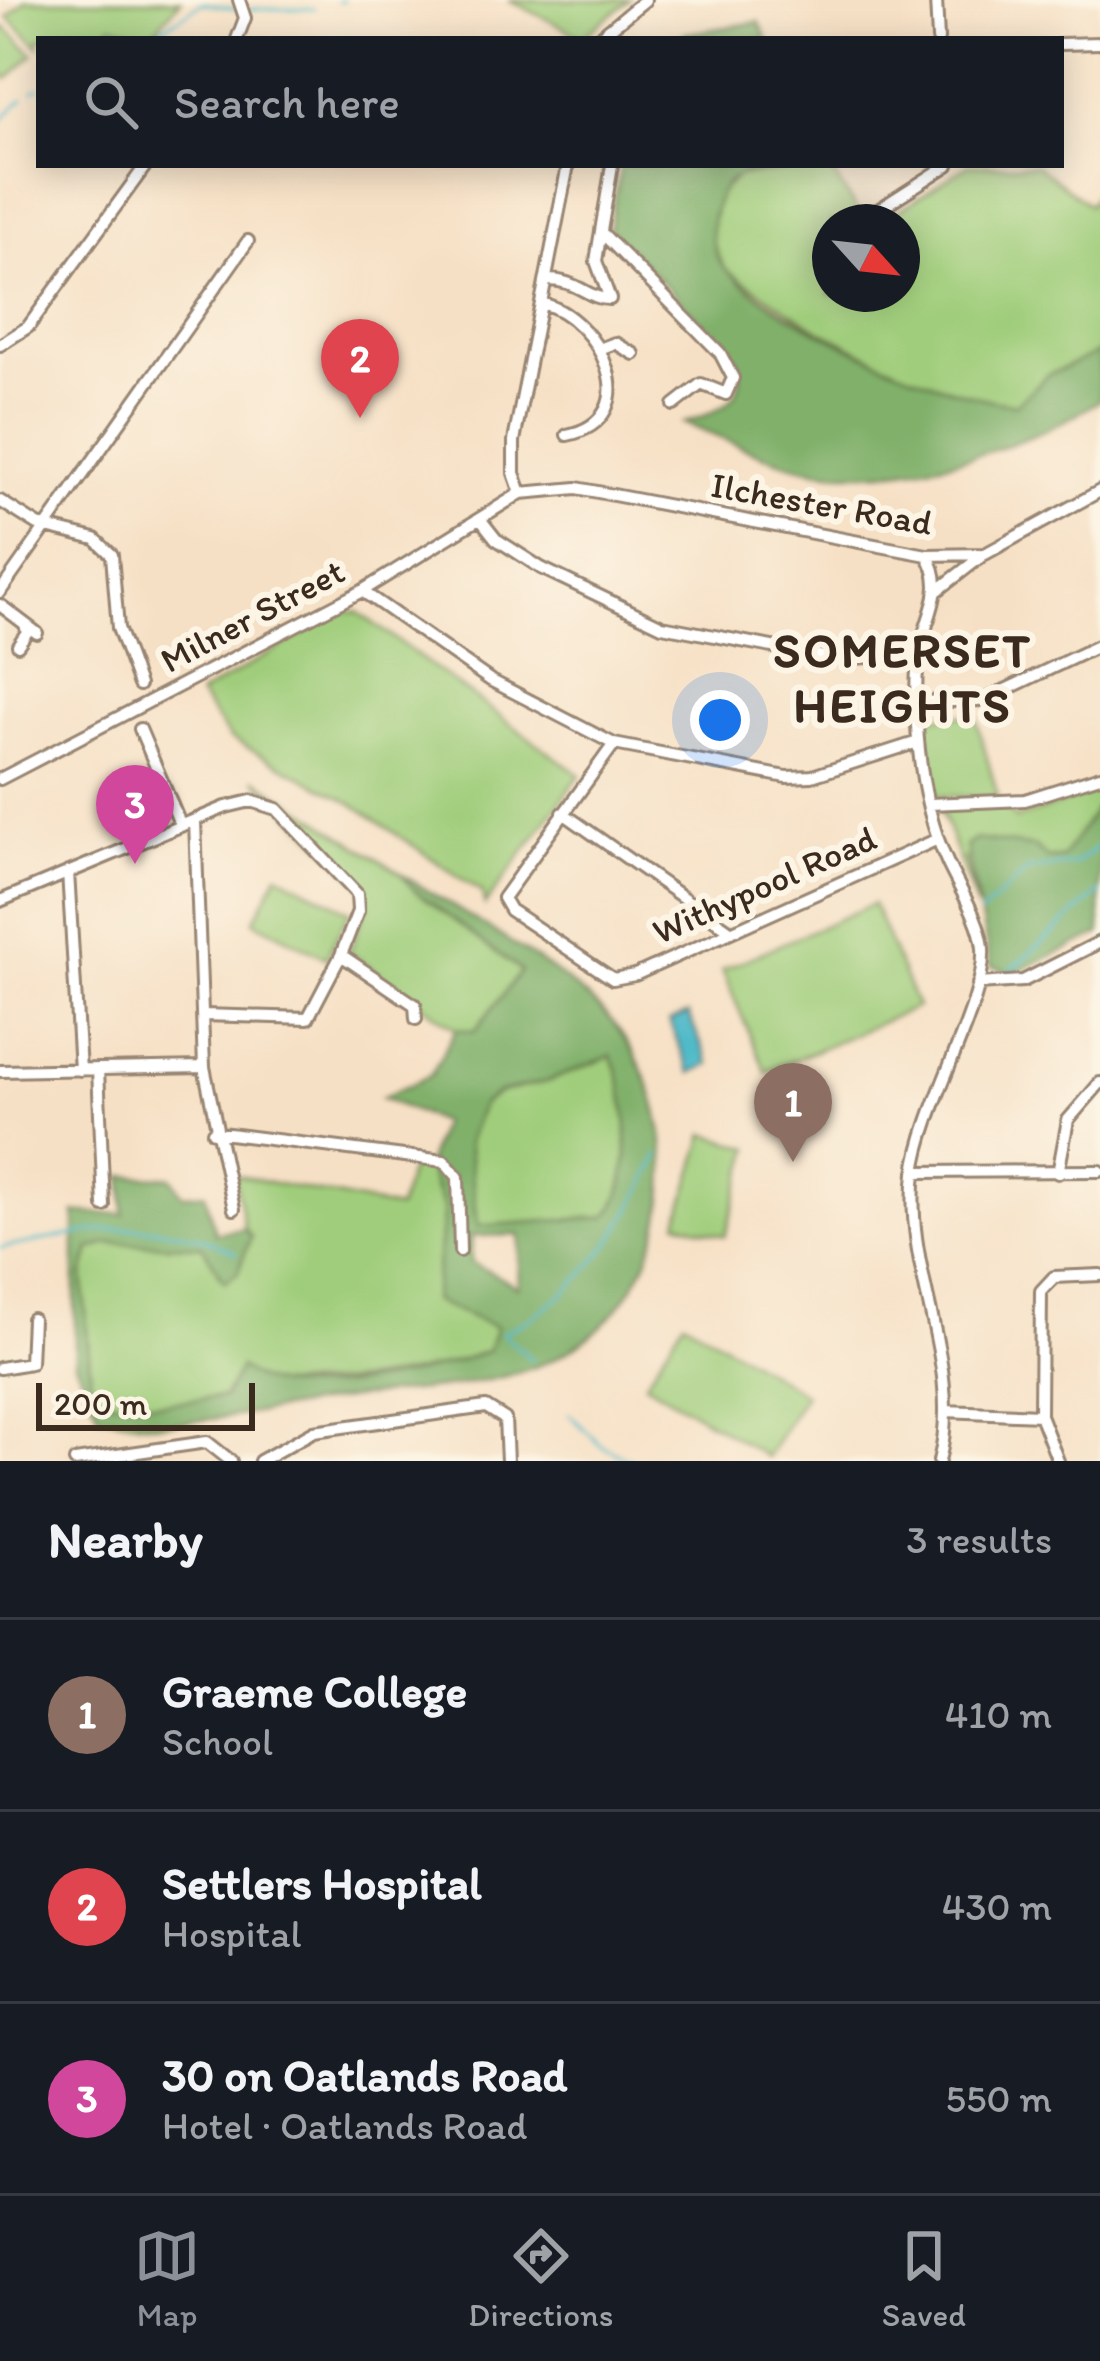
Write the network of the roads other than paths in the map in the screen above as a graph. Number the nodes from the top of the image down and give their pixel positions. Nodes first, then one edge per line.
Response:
1 (239, 0) edge
2 (645, 0) edge
3 (936, 0) edge
4 (238, 36) edge
5 (601, 36) edge
6 (938, 36) edge
7 (1100, 43) edge
8 (1064, 44) edge
9 (144, 168) edge
10 (567, 168) edge
11 (612, 168) edge
12 (943, 168) edge
13 (888, 204) edge
14 (601, 232) junction
15 (248, 241) dead end
16 (546, 280) junction
17 (541, 303) junction
18 (0, 345) edge
19 (602, 348) junction
20 (634, 354) dead end
21 (674, 405) dead end
22 (567, 436) dead end
23 (1100, 491) edge
24 (521, 493) junction
25 (0, 501) edge
26 (481, 520) junction
27 (47, 529) junction
28 (985, 554) junction
29 (928, 555) junction
30 (362, 591) junction
31 (938, 591) junction
32 (0, 592) edge
33 (0, 605) edge
34 (25, 624) junction
35 (38, 634) dead end
36 (18, 645) dead end
37 (1100, 645) edge
38 (918, 654) junction
39 (139, 686) dead end
40 (920, 702) junction
41 (140, 729) dead end
42 (918, 742) junction
43 (614, 744) junction
44 (1100, 776) edge
45 (1, 777) edge
46 (929, 804) junction
47 (563, 813) junction
48 (195, 821) junction
49 (181, 826) junction
50 (938, 839) junction
51 (68, 872) junction
52 (0, 901) edge
53 (729, 930) junction
54 (1100, 942) edge
55 (340, 955) junction
56 (978, 985) junction
57 (202, 1015) junction
58 (416, 1019) dead end
59 (204, 1067) junction
60 (80, 1070) junction
61 (98, 1070) junction
62 (0, 1071) edge
63 (1100, 1083) edge
64 (213, 1132) junction
65 (1100, 1171) edge
66 (915, 1172) junction
67 (1058, 1173) junction
68 (104, 1206) dead end
69 (234, 1209) dead end
70 (460, 1252) dead end
71 (1100, 1275) edge
72 (32, 1319) dead end
73 (0, 1368) edge
74 (945, 1412) junction
75 (1040, 1415) junction
76 (75, 1461) edge
77 (231, 1461) edge
78 (260, 1461) edge
79 (507, 1461) edge
80 (939, 1461) edge
81 (1058, 1461) edge

1 - 4 street
2 - 5 street
3 - 6 street
7 - 8 street
9 - 18 street
10 - 16 street
11 - 14 street
12 - 13 street
14 - 16 street
14 - 21 street
15 - 27 street
16 - 17 street
17 - 19 street
17 - 24 street
19 - 20 street
19 - 22 street
23 - 28 street, Ilchester Road
24 - 26 street, Milner Street
24 - 29 street, Ilchester Road
25 - 27 street
26 - 30 street, Milner Street
26 - 38 street
27 - 32 street
27 - 39 street
28 - 29 street, Ilchester Road
28 - 31 street
29 - 31 street
30 - 43 street
30 - 45 street, Milner Street
31 - 38 street
33 - 34 street
34 - 35 street
34 - 36 street
37 - 40 street
38 - 40 street
40 - 42 street
41 - 49 street
42 - 43 street
42 - 46 street
43 - 47 street
44 - 46 street
46 - 50 street
47 - 53 street
47 - 53 street, Withypool Road
48 - 49 street
48 - 55 street
48 - 57 street
49 - 51 street
50 - 53 street, Withypool Road
50 - 56 street
51 - 52 street
51 - 60 street
54 - 56 street
55 - 57 street
55 - 58 street
56 - 66 street
57 - 59 street
59 - 61 street
59 - 64 street
60 - 61 street
60 - 62 street
61 - 68 street
63 - 67 street
64 - 69 street
64 - 70 street
65 - 67 street
66 - 67 street
66 - 74 street
71 - 75 street
72 - 73 street
74 - 75 street
74 - 80 street
75 - 81 street
76 - 77 street
78 - 79 street

